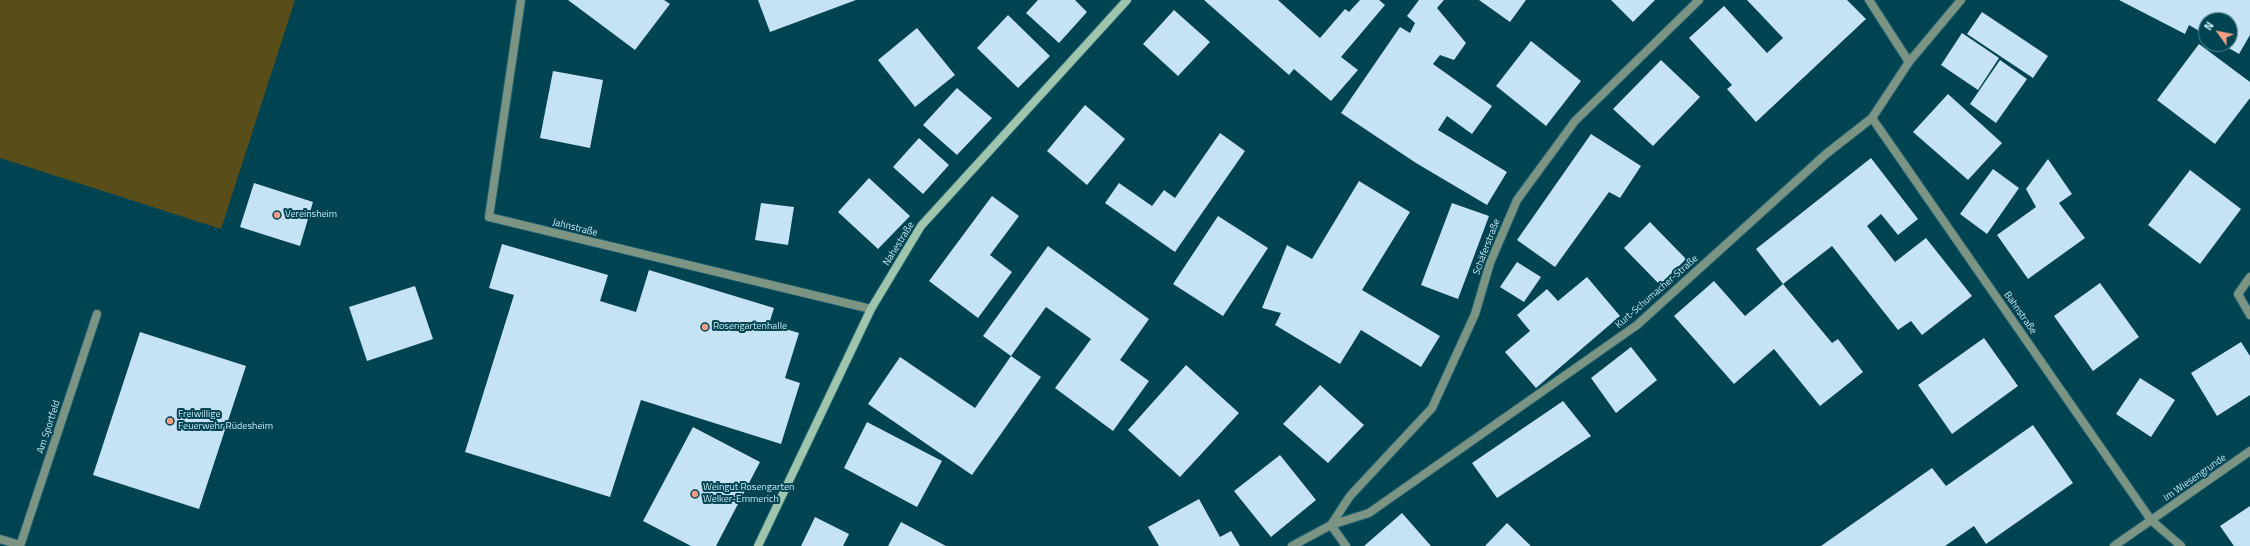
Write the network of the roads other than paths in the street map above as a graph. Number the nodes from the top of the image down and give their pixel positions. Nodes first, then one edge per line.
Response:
1 (521, 0) edge
2 (1126, 0) edge
3 (1699, 0) edge
4 (1869, 0) edge
5 (1961, 0) edge
6 (1909, 62) junction
7 (1872, 118) junction
8 (2250, 277) edge
9 (871, 309) junction
10 (97, 314) dead end
11 (2250, 315) edge
12 (2250, 451) edge
13 (2151, 520) junction
14 (1331, 525) junction
15 (0, 539) edge
16 (20, 546) edge
17 (758, 546) edge
18 (1292, 546) edge
19 (1346, 546) edge
20 (2114, 546) edge
21 (2181, 546) edge

1 - 9 street, Jahnstraße
2 - 9 street, Nahestraße
3 - 14 street, Schäferstraße
4 - 6 street
5 - 6 street, Kurt-Schumacher-Straße
6 - 7 street, Kurt-Schumacher-Straße
7 - 13 street, Bahnstraße
7 - 14 street, Kurt-Schumacher-Straße
8 - 11 street
9 - 17 street, Nahestraße
10 - 16 street, Am Sportfeld
12 - 13 street, Im Wiesengrunde
13 - 20 street, Im Wiesengrunde
13 - 21 street
14 - 18 street, Kurt-Schumacher-Straße
14 - 19 street
15 - 16 street

